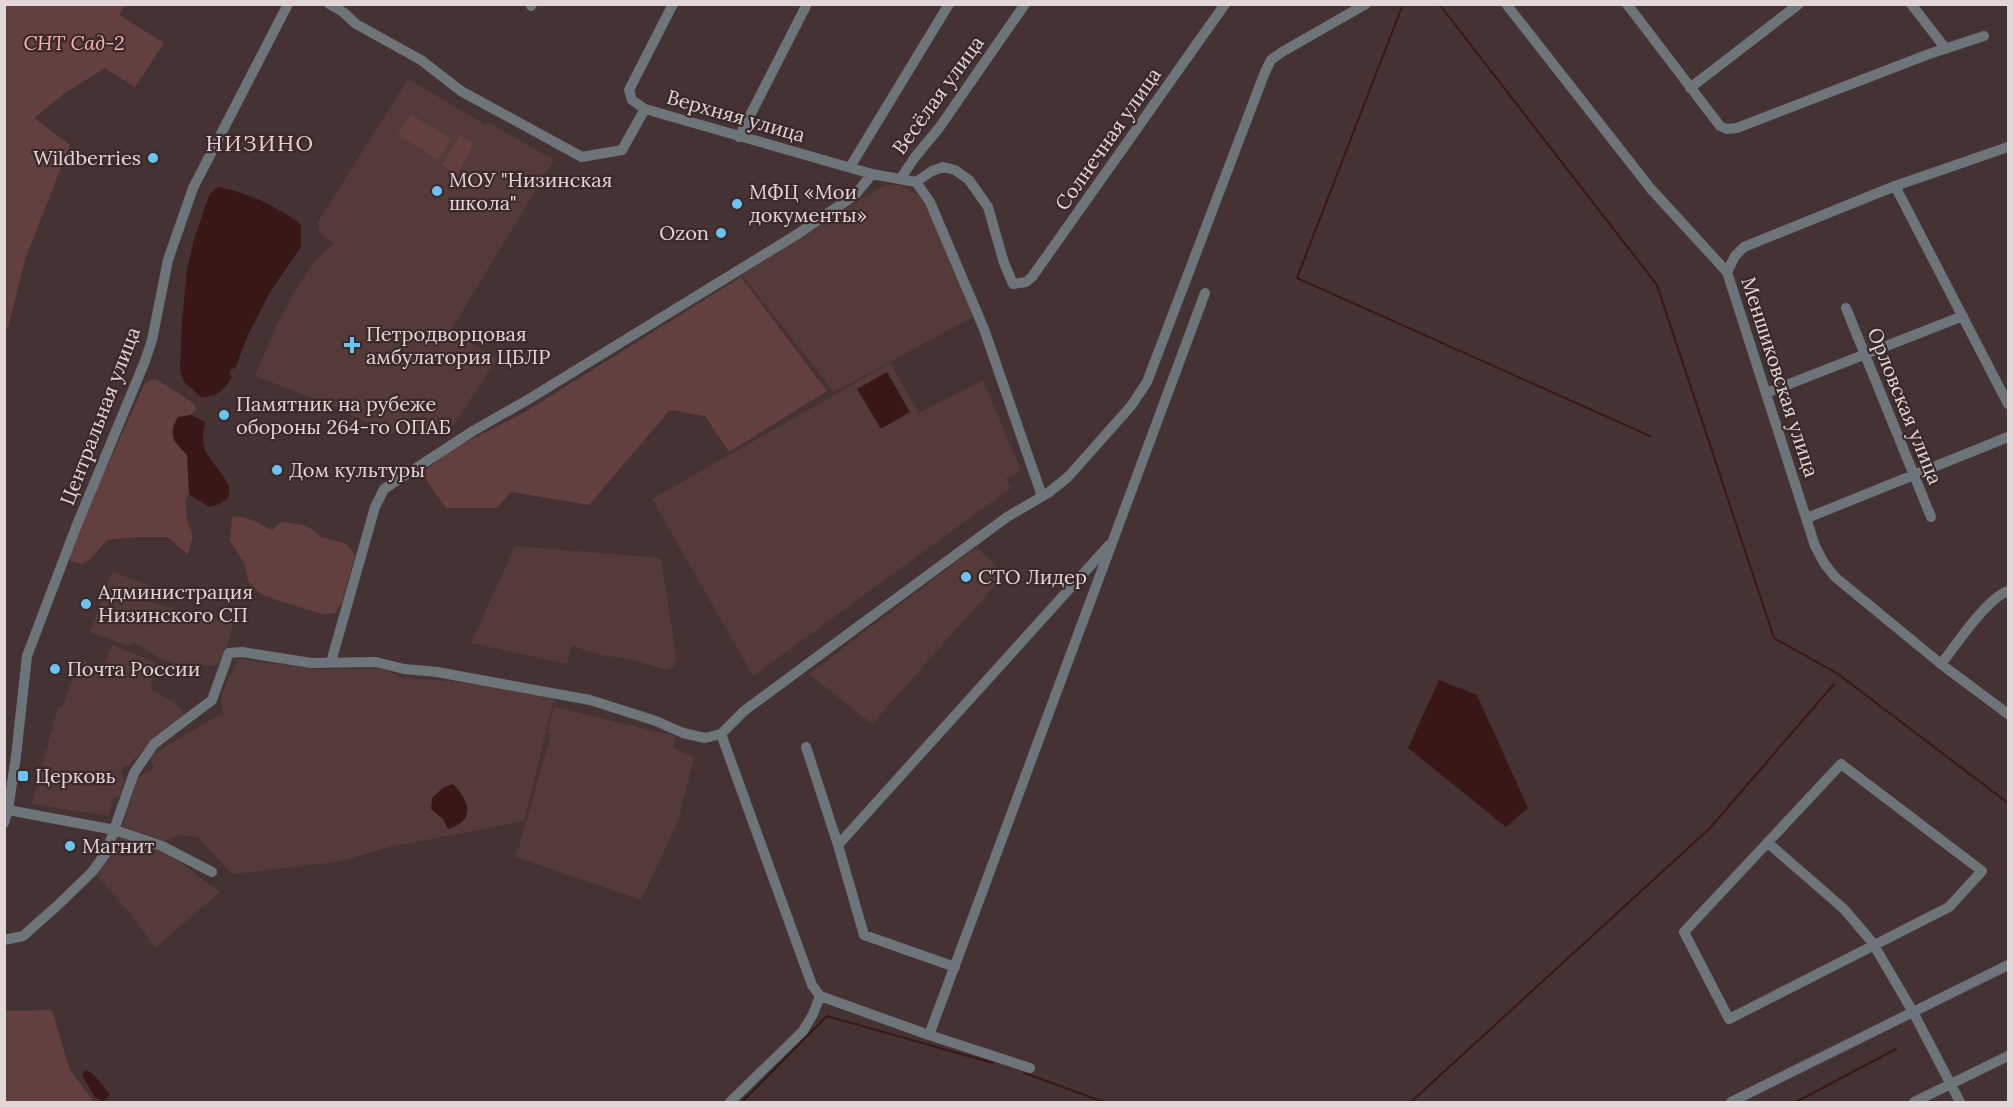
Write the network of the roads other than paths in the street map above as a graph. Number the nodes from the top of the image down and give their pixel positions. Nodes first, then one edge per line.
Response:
1 (288, 4) edge
2 (329, 4) edge
3 (673, 4) edge
4 (807, 4) edge
5 (949, 4) edge
6 (1025, 4) edge
7 (1225, 4) edge
8 (1366, 4) edge
9 (1506, 4) edge
10 (1799, 4) edge
11 (1911, 4) edge
12 (1629, 5) edge
13 (1984, 36) dead end
14 (1946, 49) junction
15 (1690, 88) junction
16 (645, 109) junction
17 (739, 136) junction
18 (2008, 147) edge
19 (850, 167) junction
20 (872, 174) junction
21 (901, 178) junction
22 (916, 182) junction
23 (1895, 186) junction
24 (1727, 272) junction
25 (1204, 293) dead end
26 (1846, 308) dead end
27 (1963, 316) junction
28 (1864, 354) junction
29 (1766, 393) junction
30 (2008, 404) edge
31 (2008, 437) edge
32 (1914, 475) junction
33 (1042, 496) junction
34 (1931, 517) dead end
35 (1807, 518) junction
36 (1114, 540) junction
37 (2008, 591) edge
38 (331, 662) junction
39 (1941, 664) junction
40 (2008, 714) edge
41 (721, 734) junction
42 (806, 747) dead end
43 (8, 810) junction
44 (4, 823) edge
45 (116, 831) junction
46 (1768, 843) junction
47 (838, 845) junction
48 (212, 872) dead end
49 (4, 940) edge
50 (1875, 946) junction
51 (2008, 965) edge
52 (955, 967) junction
53 (820, 996) junction
54 (1913, 1012) junction
55 (929, 1035) junction
56 (2008, 1056) edge
57 (1030, 1068) dead end
58 (1950, 1084) junction
59 (730, 1102) edge
60 (1731, 1102) edge
61 (1914, 1102) edge
62 (1960, 1102) edge

1 - 43 street, Центральная улица
2 - 16 street, Верхняя улица
3 - 16 street
4 - 17 street
5 - 19 street
6 - 21 street, Весёлая улица
7 - 22 street, Солнечная улица
8 - 33 street
9 - 24 street
10 - 15 street
11 - 14 street
12 - 15 street
13 - 14 street
14 - 15 street
16 - 17 street, Верхняя улица
17 - 19 street, Верхняя улица
18 - 23 street, Меншиковская улица
19 - 20 street, Верхняя улица
20 - 21 street, Верхняя улица
20 - 38 street
21 - 22 street, Верхняя улица
22 - 33 street
23 - 24 street, Меншиковская улица
23 - 27 street
24 - 29 street, Меншиковская улица
25 - 36 street
26 - 28 street, Орловская улица
27 - 28 street
27 - 30 street
28 - 29 street
28 - 32 street, Орловская улица
29 - 35 street, Меншиковская улица
31 - 32 street
32 - 34 street, Орловская улица
32 - 35 street
33 - 41 street
35 - 39 street, Меншиковская улица
36 - 47 street
36 - 52 street
37 - 39 street
38 - 41 street
38 - 45 street
39 - 40 street, Меншиковская улица
41 - 53 street
42 - 47 street
43 - 44 street, Центральная улица
43 - 45 street
45 - 48 street
45 - 49 street
46 - 50 street
46 - 50 street
46 - 50 street
47 - 52 street
50 - 54 street
51 - 54 street
52 - 55 street
53 - 55 street
53 - 59 street
54 - 58 street
54 - 60 street
55 - 57 street
56 - 58 street
58 - 61 street
58 - 62 street

